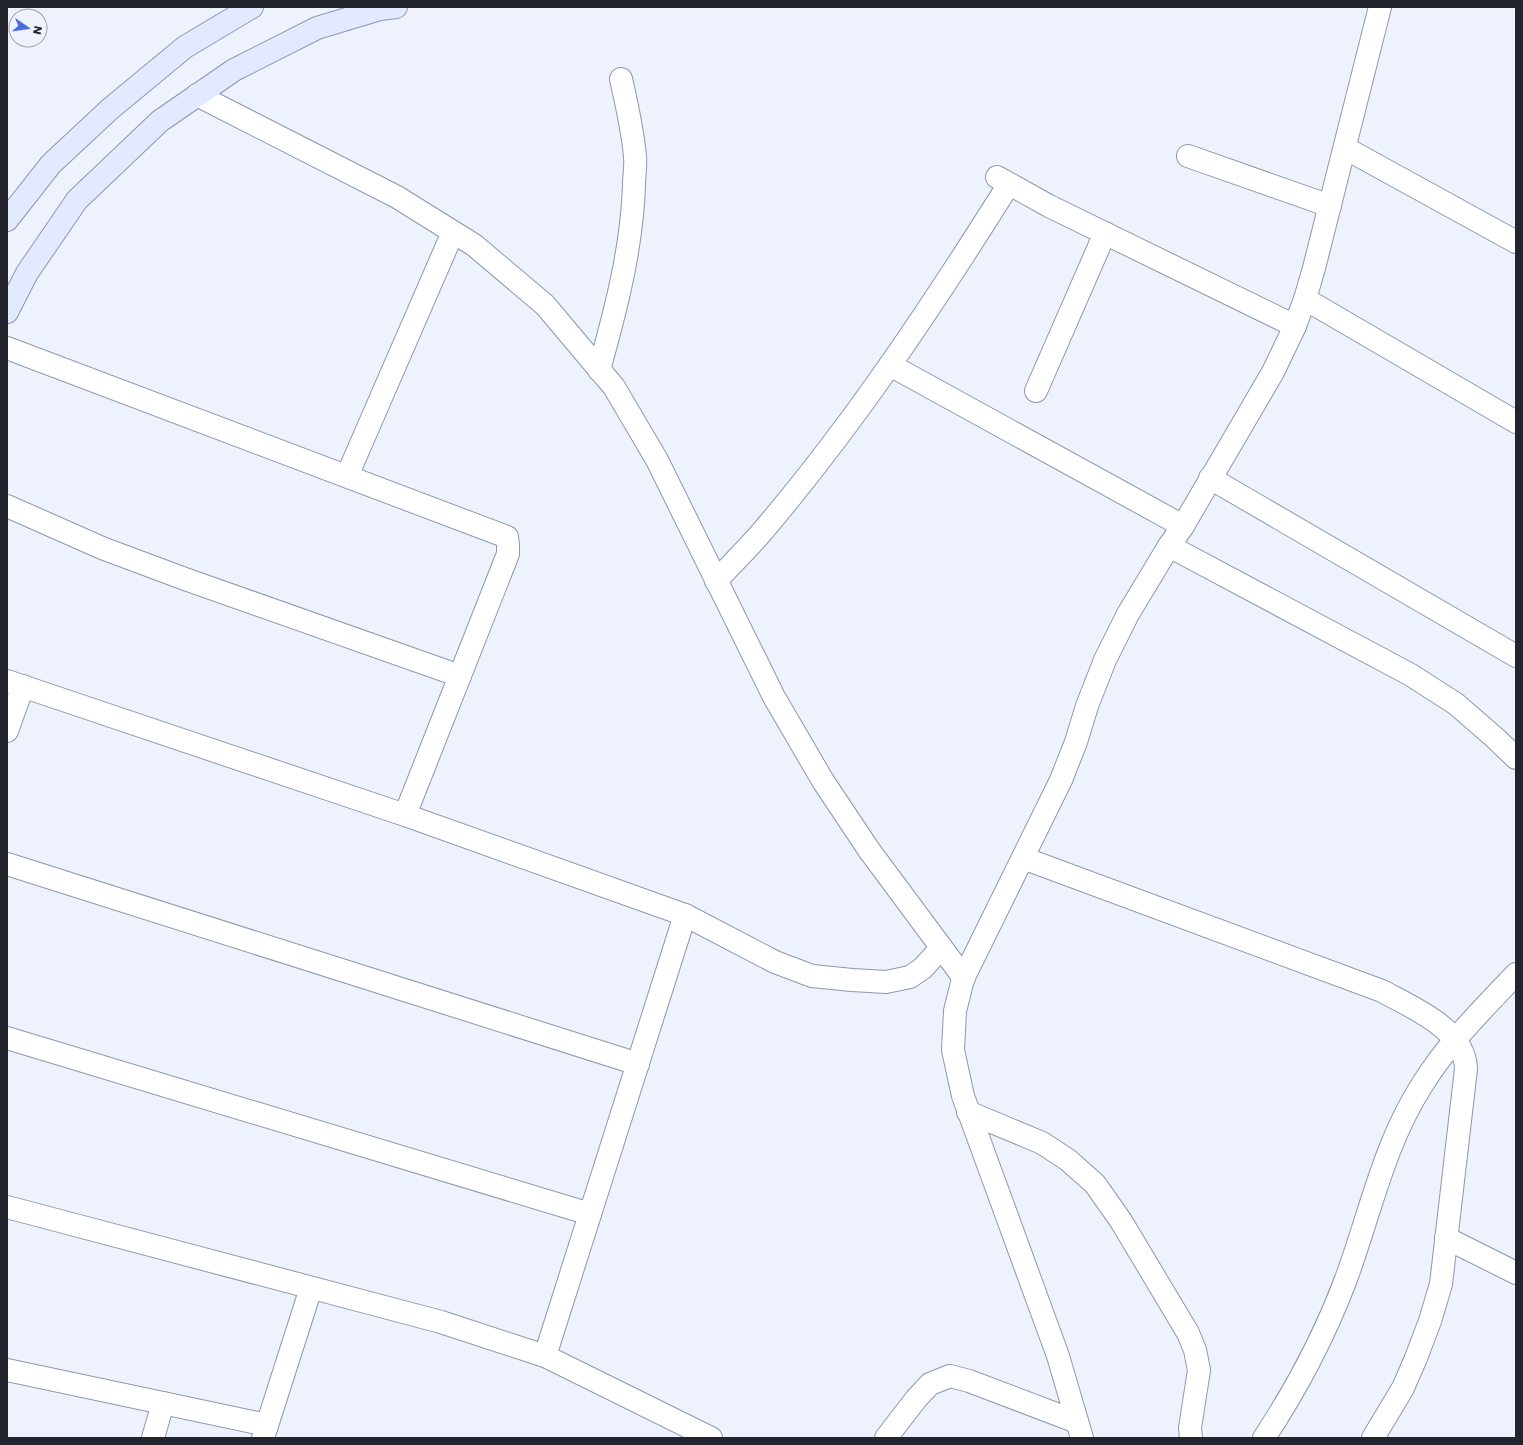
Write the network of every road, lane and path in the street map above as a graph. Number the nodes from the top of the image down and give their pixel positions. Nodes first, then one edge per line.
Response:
1 (252, 7) edge
2 (396, 7) edge
3 (1380, 7) edge
4 (621, 79) dead end
5 (197, 95) junction
6 (1345, 148) junction
7 (1188, 156) dead end
8 (1330, 206) junction
9 (7, 220) edge
10 (453, 232) junction
11 (1105, 233) junction
12 (1516, 242) edge
13 (1305, 299) junction
14 (7, 312) edge
15 (1296, 326) junction
16 (7, 348) edge
17 (890, 365) junction
18 (599, 370) junction
19 (1036, 391) dead end
20 (1516, 422) edge
21 (347, 476) junction
22 (1210, 478) junction
23 (7, 506) edge
24 (1183, 526) junction
25 (1169, 546) junction
26 (716, 582) junction
27 (1516, 656) edge
28 (460, 676) junction
29 (15, 683) edge
30 (7, 731) edge
31 (1516, 758) edge
32 (405, 815) junction
33 (1023, 858) junction
34 (7, 864) edge
35 (685, 915) junction
36 (941, 948) junction
37 (1516, 974) edge
38 (964, 978) junction
39 (7, 1038) edge
40 (1454, 1039) junction
41 (638, 1064) junction
42 (968, 1112) junction
43 (7, 1207) edge
44 (590, 1214) junction
45 (1446, 1238) junction
46 (1516, 1273) edge
47 (311, 1288) junction
48 (545, 1356) junction
49 (7, 1370) edge
50 (163, 1403) junction
51 (1080, 1430) edge
52 (265, 1432) edge
53 (153, 1438) edge
54 (711, 1438) edge
55 (886, 1438) edge
56 (1190, 1438) edge
57 (1264, 1438) edge
58 (1373, 1438) edge

1 - 9 main road
2 - 5 main road
3 - 6 street
4 - 18 street
5 - 10 street
5 - 14 main road
6 - 8 street
6 - 12 street
7 - 8 street
8 - 13 street
10 - 18 street
10 - 21 street
11 - 15 street
11 - 17 street
11 - 19 street
13 - 15 street
13 - 20 street
15 - 22 street
16 - 21 street
17 - 24 street
17 - 26 street
18 - 26 street
21 - 28 street
22 - 24 street
22 - 27 street
23 - 28 street
24 - 25 street
25 - 31 street
25 - 33 street
26 - 36 street
28 - 32 street
29 - 30 street
29 - 32 street
32 - 35 street
33 - 38 street
33 - 40 street
34 - 41 street
35 - 36 street
35 - 41 street
36 - 38 street
37 - 40 street
38 - 42 street
39 - 44 street
40 - 45 street
40 - 57 street
41 - 44 street
42 - 51 street
42 - 56 street
43 - 47 street
44 - 48 street
45 - 46 street
45 - 58 street
47 - 48 street
47 - 52 street
48 - 54 street
49 - 50 street
50 - 52 street
50 - 53 street
51 - 55 street

